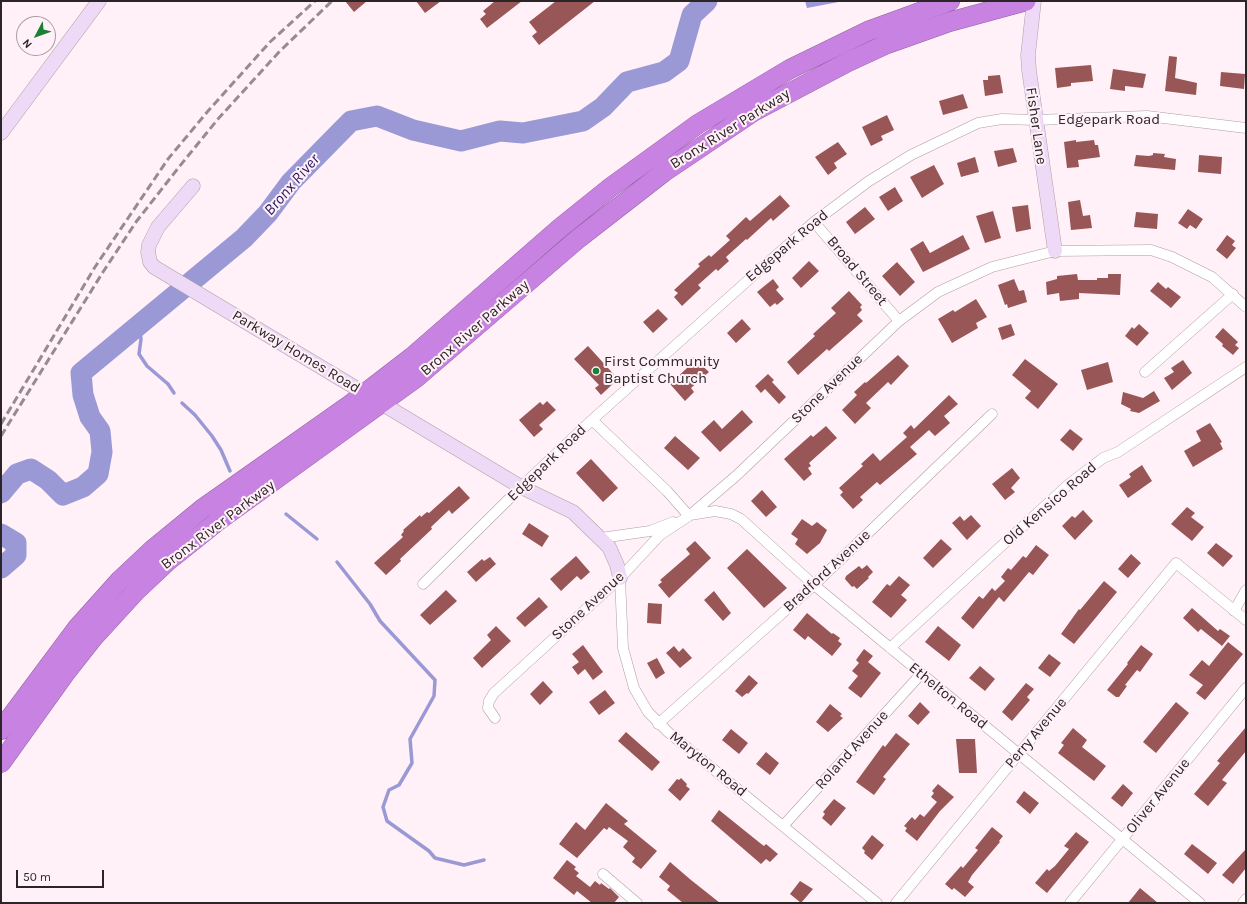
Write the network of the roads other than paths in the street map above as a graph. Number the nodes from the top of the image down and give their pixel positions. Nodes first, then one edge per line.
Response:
1 (99, 1) edge
2 (950, 1) edge
3 (1026, 1) edge
4 (1034, 1) edge
5 (1036, 120) junction
6 (1246, 128) edge
7 (1, 133) edge
8 (193, 186) dead end
9 (814, 222) junction
10 (1055, 251) junction
11 (1233, 294) junction
12 (1246, 307) edge
13 (899, 321) junction
14 (1246, 367) edge
15 (1146, 372) dead end
16 (364, 393) junction
17 (383, 404) junction
18 (992, 414) dead end
19 (592, 420) junction
20 (521, 487) junction
21 (689, 516) junction
22 (601, 538) junction
23 (620, 578) junction
24 (423, 584) dead end
25 (814, 585) junction
26 (1246, 590) edge
27 (1234, 611) junction
28 (1246, 620) edge
29 (890, 648) junction
30 (921, 674) junction
31 (1246, 688) edge
32 (495, 718) dead end
33 (658, 724) junction
34 (1, 730) edge
35 (1018, 753) junction
36 (1, 763) edge
37 (783, 826) junction
38 (1123, 839) junction
39 (603, 874) dead end
40 (1246, 899) edge
41 (637, 903) edge
42 (877, 903) edge
43 (896, 903) edge
44 (1070, 903) edge
45 (1200, 903) edge
46 (1243, 903) edge

1 - 7 street
2 - 16 highway, Bronx River Parkway
3 - 17 highway, Bronx River Parkway
4 - 5 street, Fisher Lane
5 - 6 street, Edgepark Road
5 - 9 street, Edgepark Road
5 - 10 street, Fisher Lane
8 - 16 street, Parkway Homes Road
9 - 13 street, Broad Street
9 - 19 street, Edgepark Road
10 - 11 street, Stone Avenue
10 - 13 street, Stone Avenue
11 - 12 street, Stone Avenue
11 - 15 street
13 - 21 street, Stone Avenue
14 - 29 street, Old Kensico Road
16 - 17 street, Parkway Homes Road
16 - 34 highway, Bronx River Parkway
17 - 20 street, Parkway Homes Road
17 - 36 highway, Bronx River Parkway
18 - 25 street, Bradford Avenue
19 - 20 street, Edgepark Road
19 - 21 street
20 - 22 street, Parkway Homes Road
20 - 24 street, Edgepark Road
21 - 22 street
21 - 23 street, Stone Avenue
21 - 25 street, Ethelton Road
22 - 23 street, Parkway Homes Road
23 - 32 street, Stone Avenue
23 - 33 street, Maryton Road
25 - 29 street, Ethelton Road
25 - 33 street, Bradford Avenue
26 - 27 street
27 - 28 street
27 - 35 street, Perry Avenue
29 - 30 street, Ethelton Road
30 - 35 street, Ethelton Road
30 - 37 street, Roland Avenue
31 - 38 street, Oliver Avenue
33 - 37 street, Maryton Road
35 - 38 street, Ethelton Road
35 - 43 street, Perry Avenue
37 - 42 street, Maryton Road
38 - 44 street, Oliver Avenue
38 - 45 street, Ethelton Road
39 - 41 street
40 - 46 street

